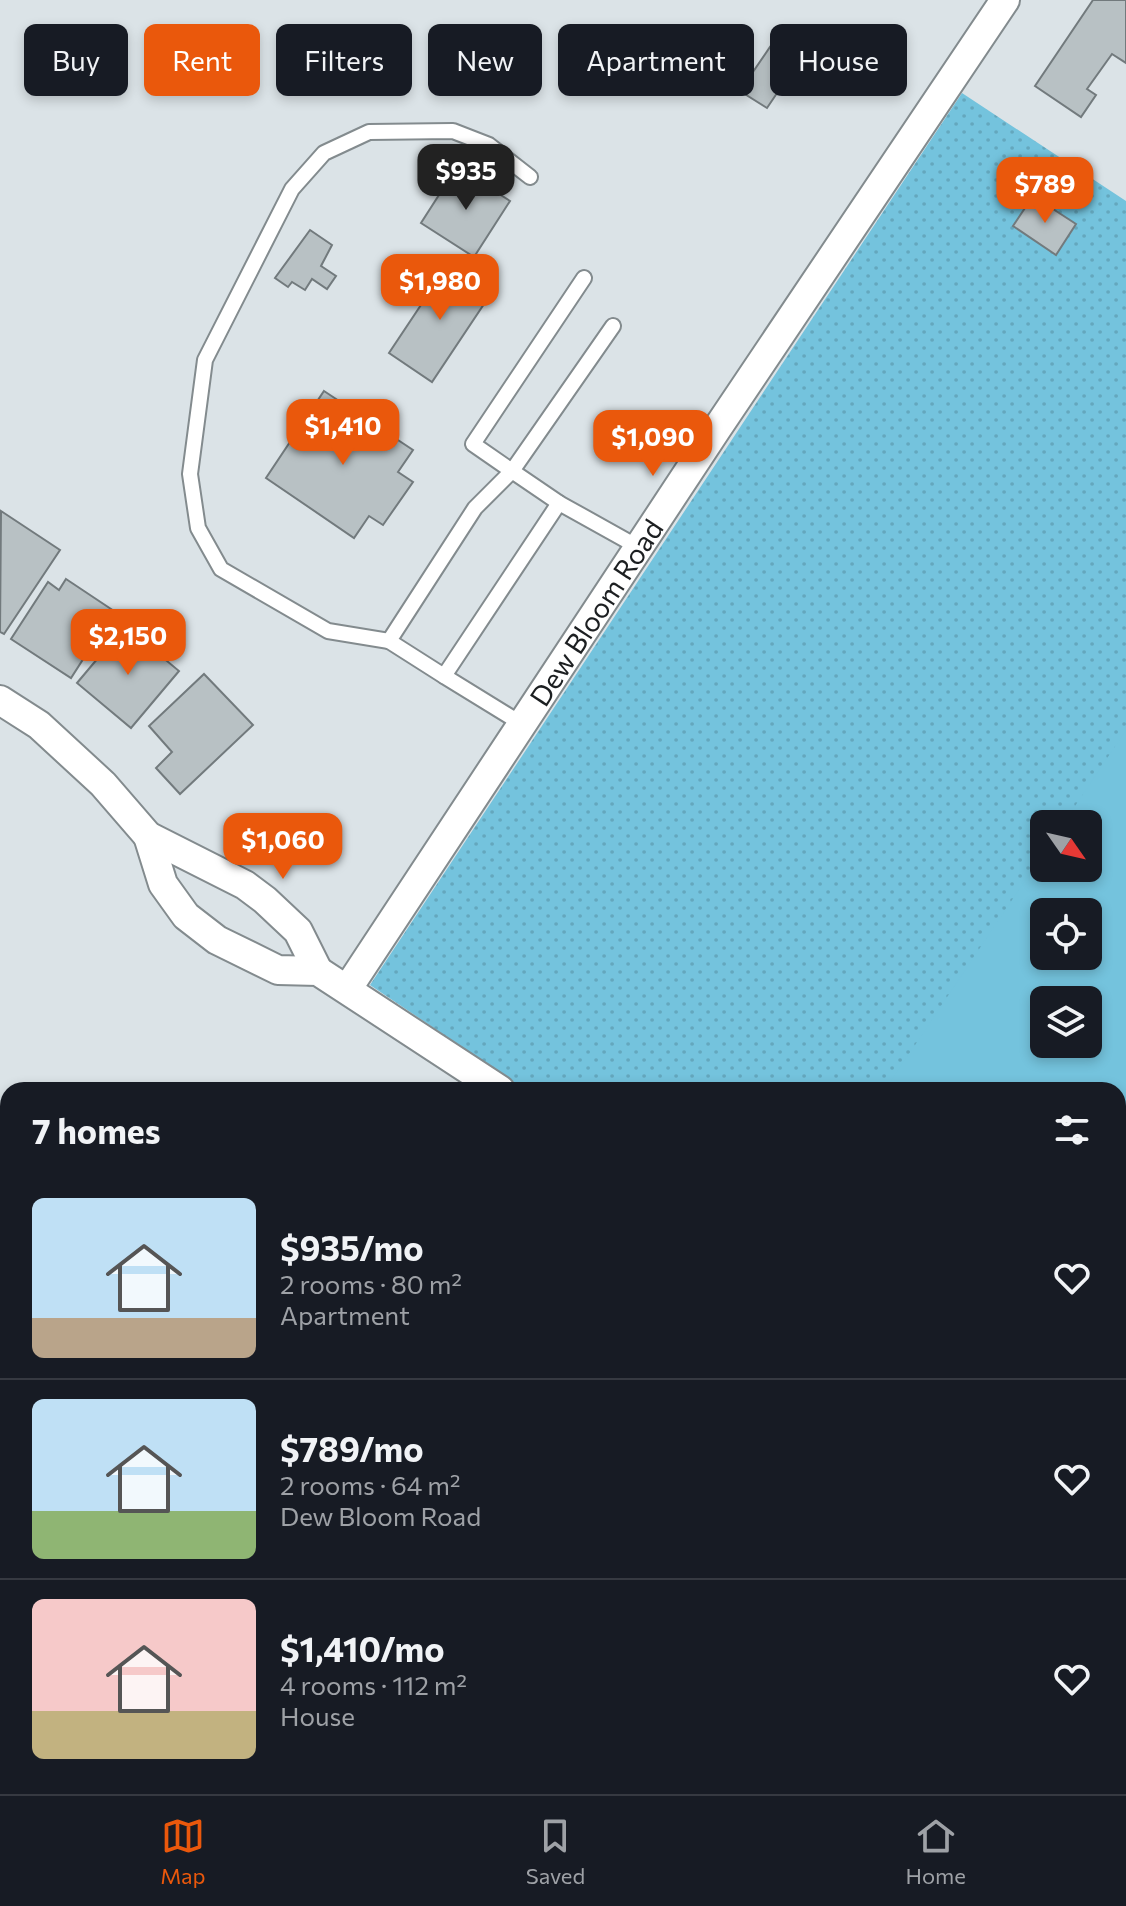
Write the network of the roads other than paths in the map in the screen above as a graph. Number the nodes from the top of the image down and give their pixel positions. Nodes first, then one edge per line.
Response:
1 (1005, 0) edge
2 (530, 177) dead end
3 (584, 278) dead end
4 (613, 326) dead end
5 (512, 471) junction
6 (559, 503) junction
7 (638, 547) junction
8 (389, 641) junction
9 (444, 676) junction
10 (0, 700) edge
11 (522, 724) junction
12 (148, 836) junction
13 (318, 971) junction
14 (348, 988) junction
15 (488, 1082) edge

1 - 7 street, Dew Bloom Road
2 - 8 lane
3 - 5 lane
4 - 5 lane
5 - 6 lane
5 - 8 lane
6 - 7 lane
6 - 9 lane
7 - 11 street, Dew Bloom Road
8 - 9 lane
9 - 11 lane
10 - 12 street
11 - 14 street, Dew Bloom Road
12 - 13 street
12 - 13 street
13 - 14 street
14 - 15 street

